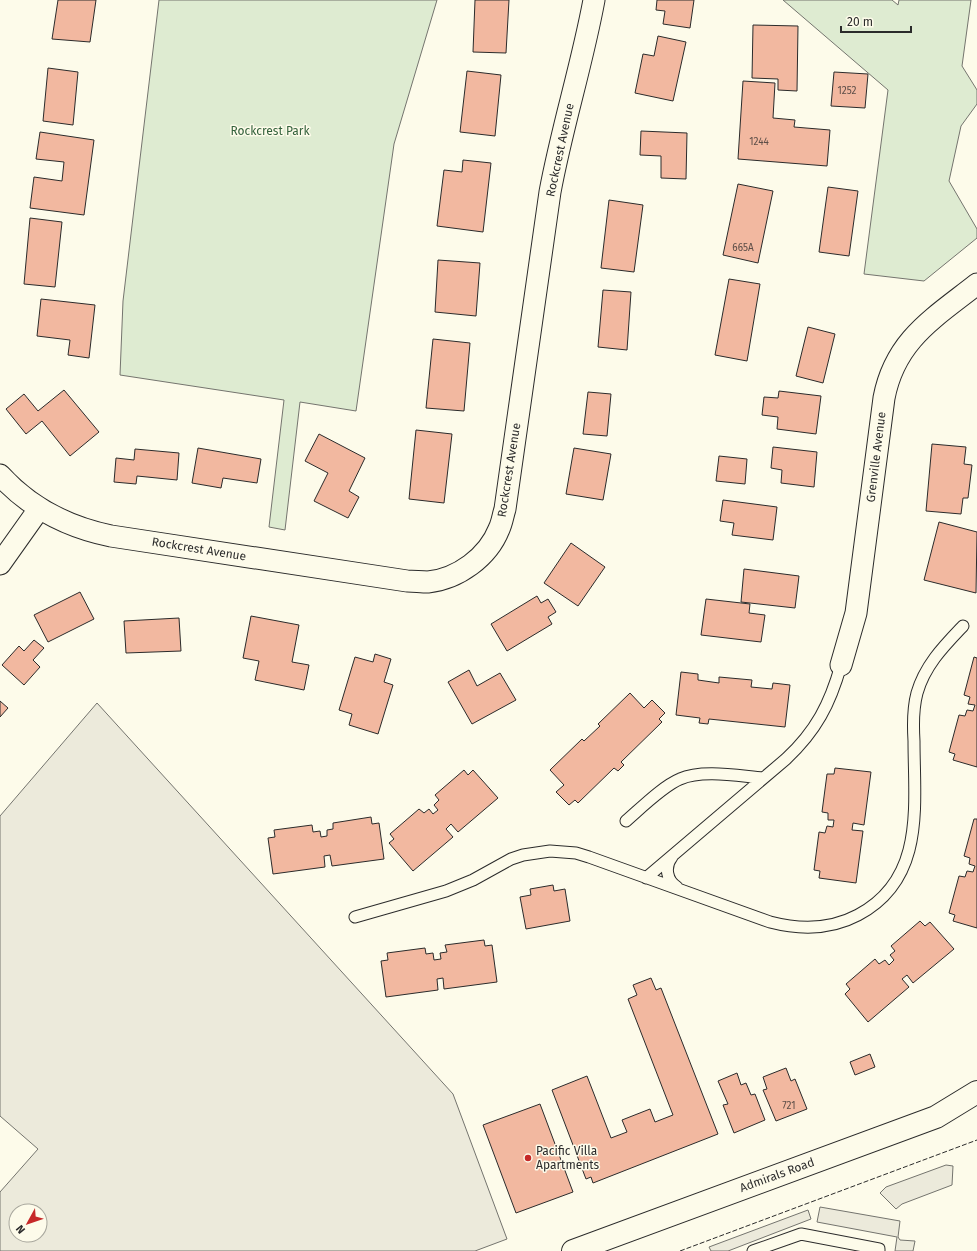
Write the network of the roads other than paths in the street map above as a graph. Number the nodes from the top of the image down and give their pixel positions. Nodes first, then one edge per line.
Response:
1 (594, 0) edge
2 (977, 284) edge
3 (0, 475) edge
4 (39, 509) junction
5 (0, 564) edge
6 (964, 626) dead end
7 (841, 665) joint
8 (763, 778) junction
9 (626, 821) dead end
10 (674, 854) junction
11 (646, 878) junction
12 (681, 890) junction
13 (355, 917) dead end
14 (977, 1092) edge
15 (573, 1251) edge
16 (753, 1251) edge
17 (879, 1251) edge

1 - 4 street, Rockcrest Avenue
2 - 7 street, Grenville Avenue
3 - 4 street, Rockcrest Avenue
4 - 5 street
6 - 12 lane
7 - 8 lane
8 - 9 lane
8 - 10 lane
10 - 11 lane
10 - 12 lane
11 - 12 lane
11 - 13 lane
14 - 15 main road, Admirals Road
16 - 17 lane

